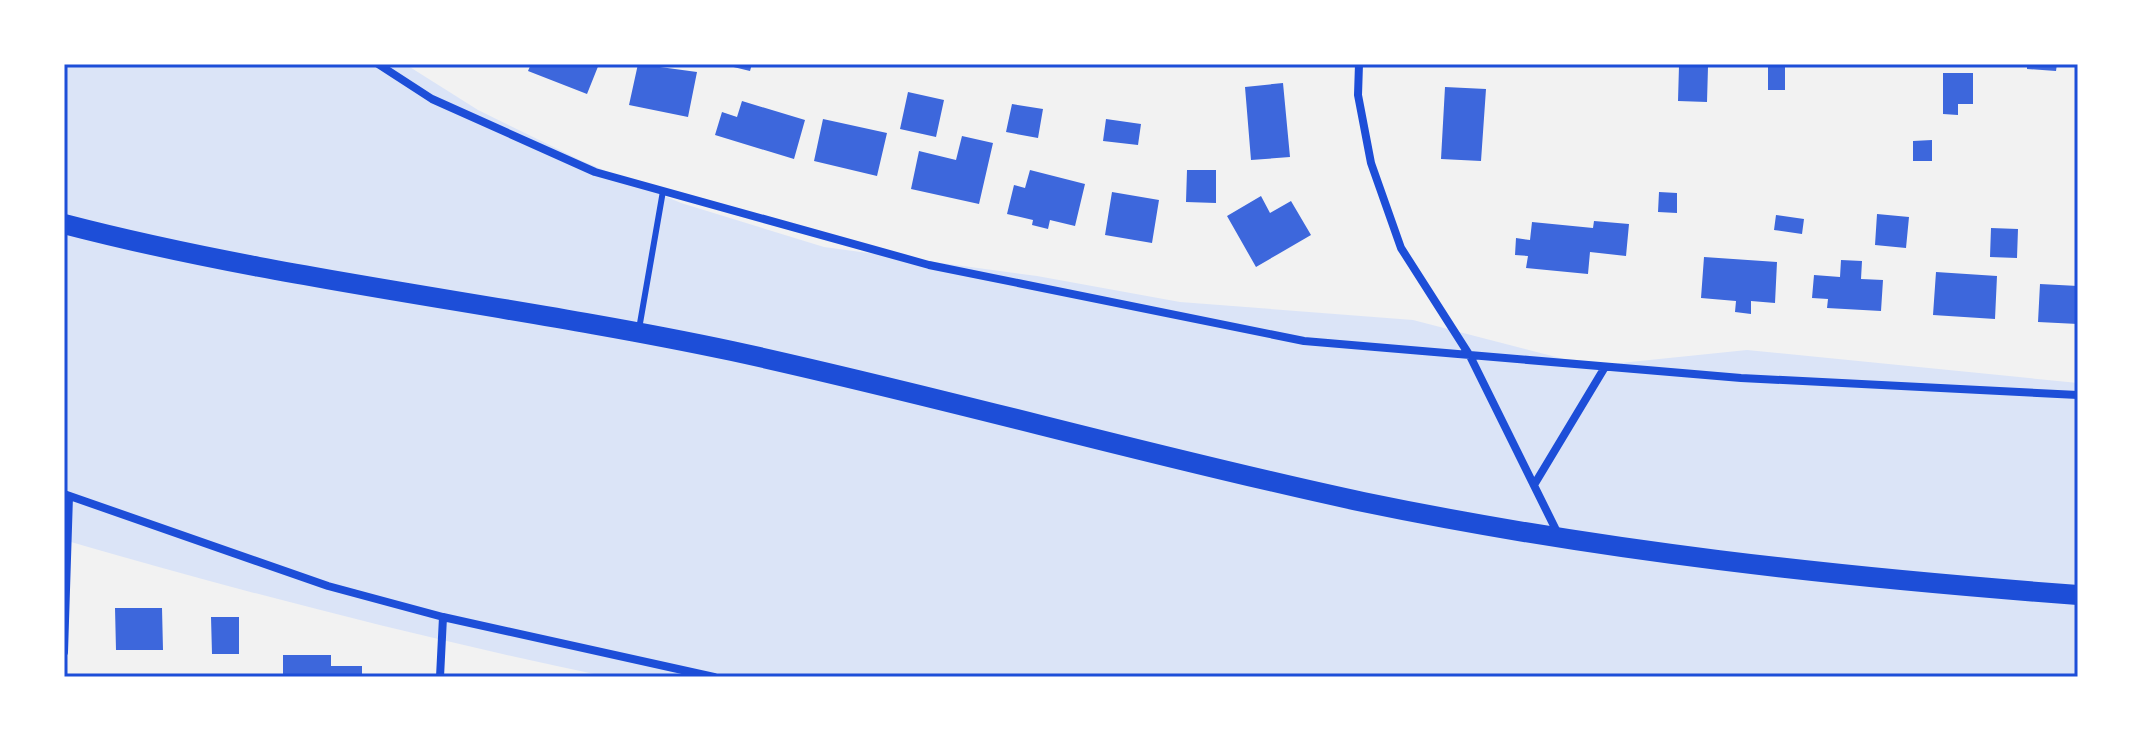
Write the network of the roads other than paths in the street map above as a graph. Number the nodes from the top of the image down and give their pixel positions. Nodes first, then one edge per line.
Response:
1 (378, 64) edge
2 (1359, 64) edge
3 (663, 191) junction
4 (64, 224) edge
5 (638, 332) junction
6 (1470, 356) junction
7 (1605, 367) junction
8 (2078, 395) edge
9 (1534, 485) junction
10 (66, 495) edge
11 (1561, 539) junction
12 (2078, 595) edge
13 (443, 617) junction
14 (64, 652) edge
15 (440, 677) edge
16 (714, 677) edge

1 - 3 street
2 - 6 street
3 - 5 lane
3 - 6 street
4 - 5 main road
5 - 11 main road
6 - 7 street
6 - 9 street
7 - 8 street
7 - 9 street
9 - 11 street
10 - 13 street
10 - 14 street
11 - 12 main road
13 - 15 street
13 - 16 street

